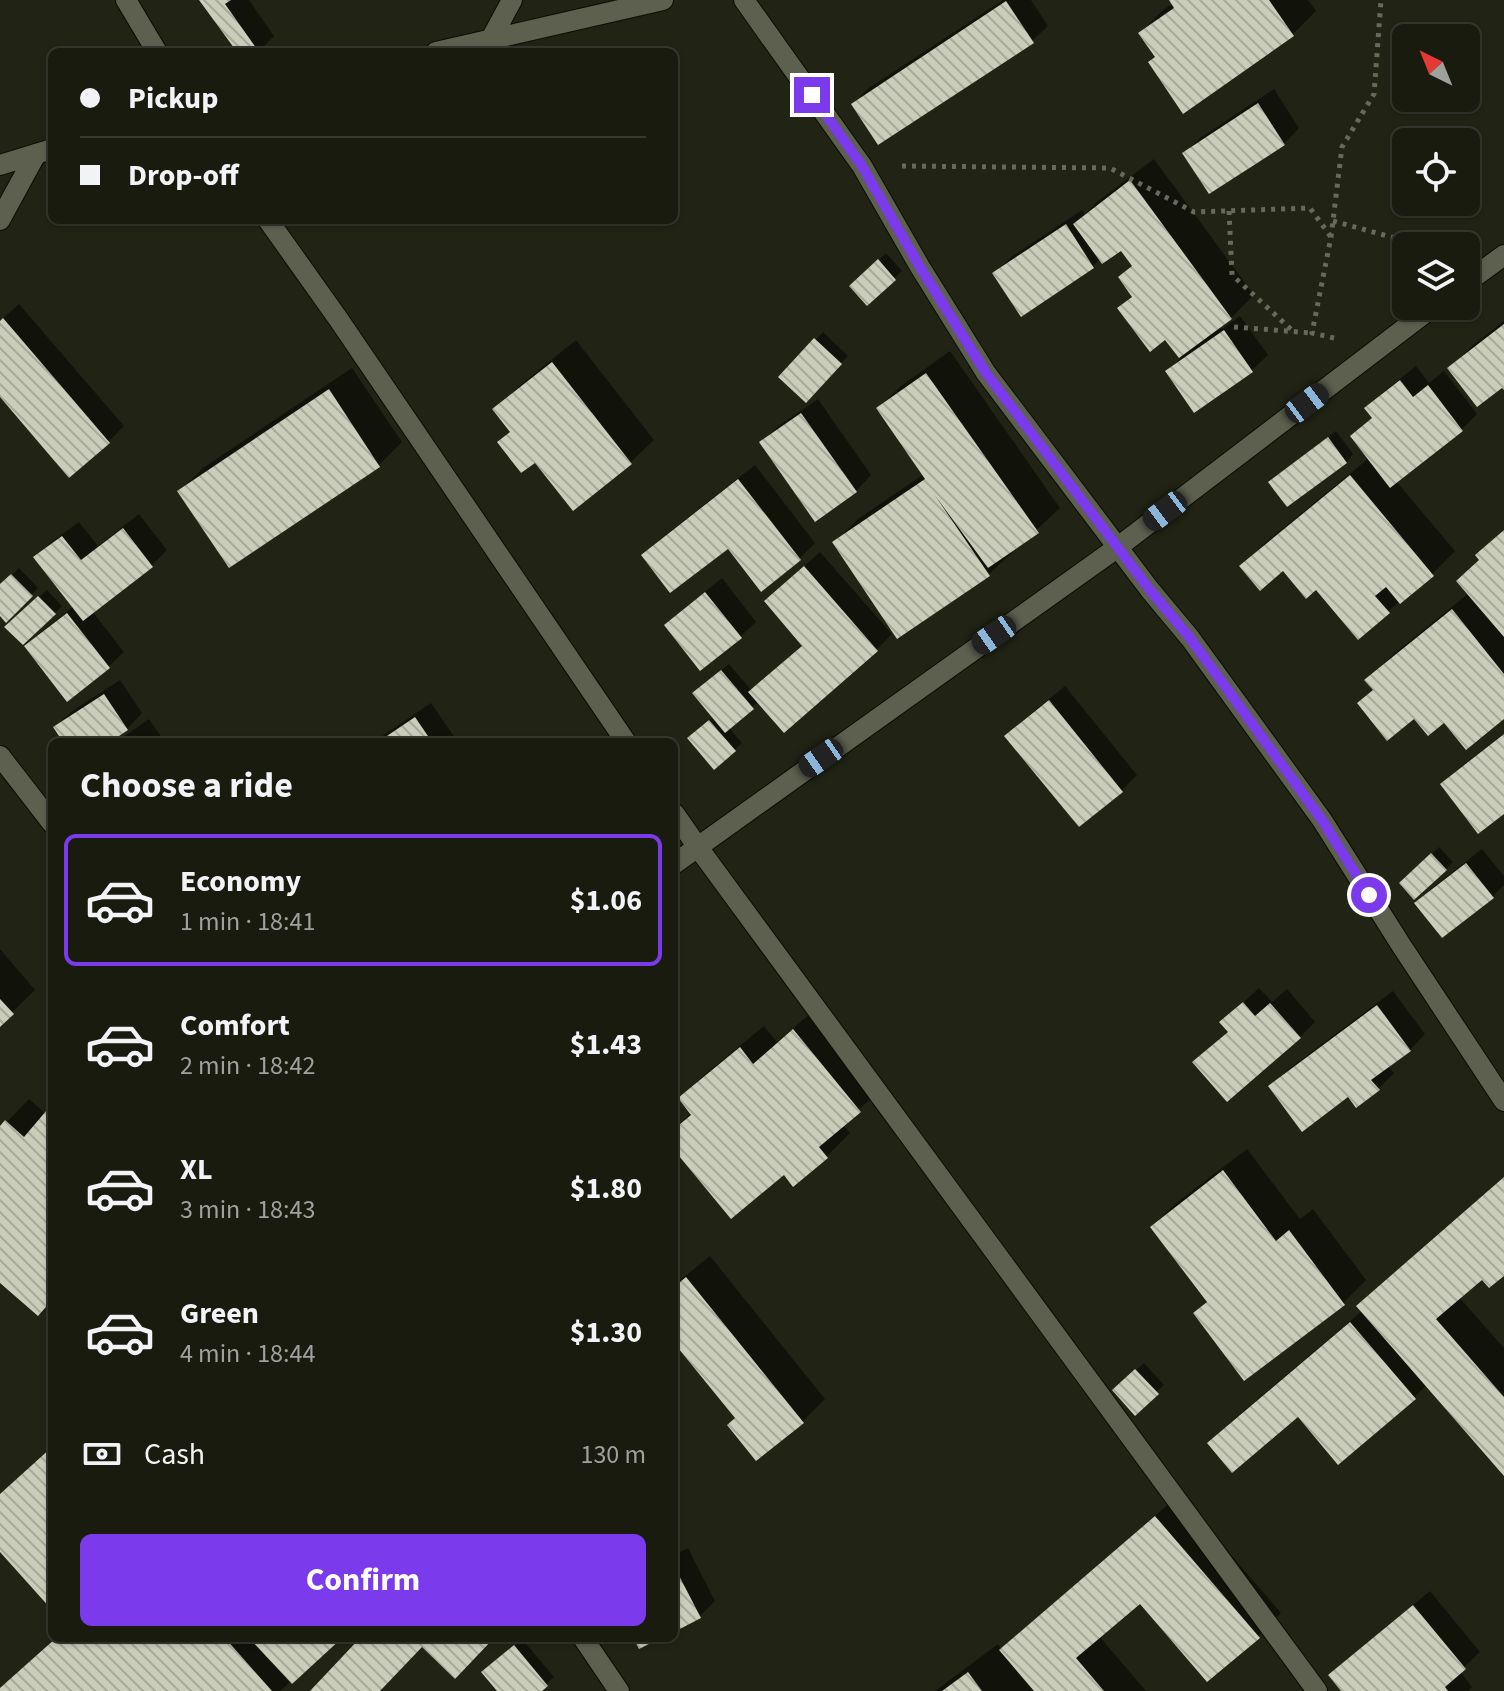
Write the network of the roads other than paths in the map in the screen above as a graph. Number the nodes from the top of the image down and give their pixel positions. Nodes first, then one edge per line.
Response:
1 (126, 0) edge
2 (512, 0) edge
3 (663, 0) edge
4 (744, 0) edge
5 (491, 39) junction
6 (155, 48) edge
7 (453, 48) edge
8 (44, 151) edge
9 (0, 165) edge
10 (0, 220) edge
11 (271, 224) edge
12 (1504, 255) edge
13 (1480, 273) edge
14 (1416, 320) edge
15 (1118, 547) junction
16 (623, 738) edge
17 (0, 756) edge
18 (48, 818) edge
19 (678, 819) edge
20 (697, 846) junction
21 (678, 861) edge
22 (1504, 1101) edge
23 (586, 1642) edge
24 (619, 1691) edge
25 (1317, 1691) edge

1 - 6 street
2 - 5 street
3 - 5 street
4 - 15 street
5 - 7 street
8 - 9 street
8 - 10 street
11 - 16 street
12 - 13 street
14 - 15 street
15 - 20 street
15 - 22 street
17 - 18 street
19 - 20 street
20 - 21 street
20 - 25 street
23 - 24 street

